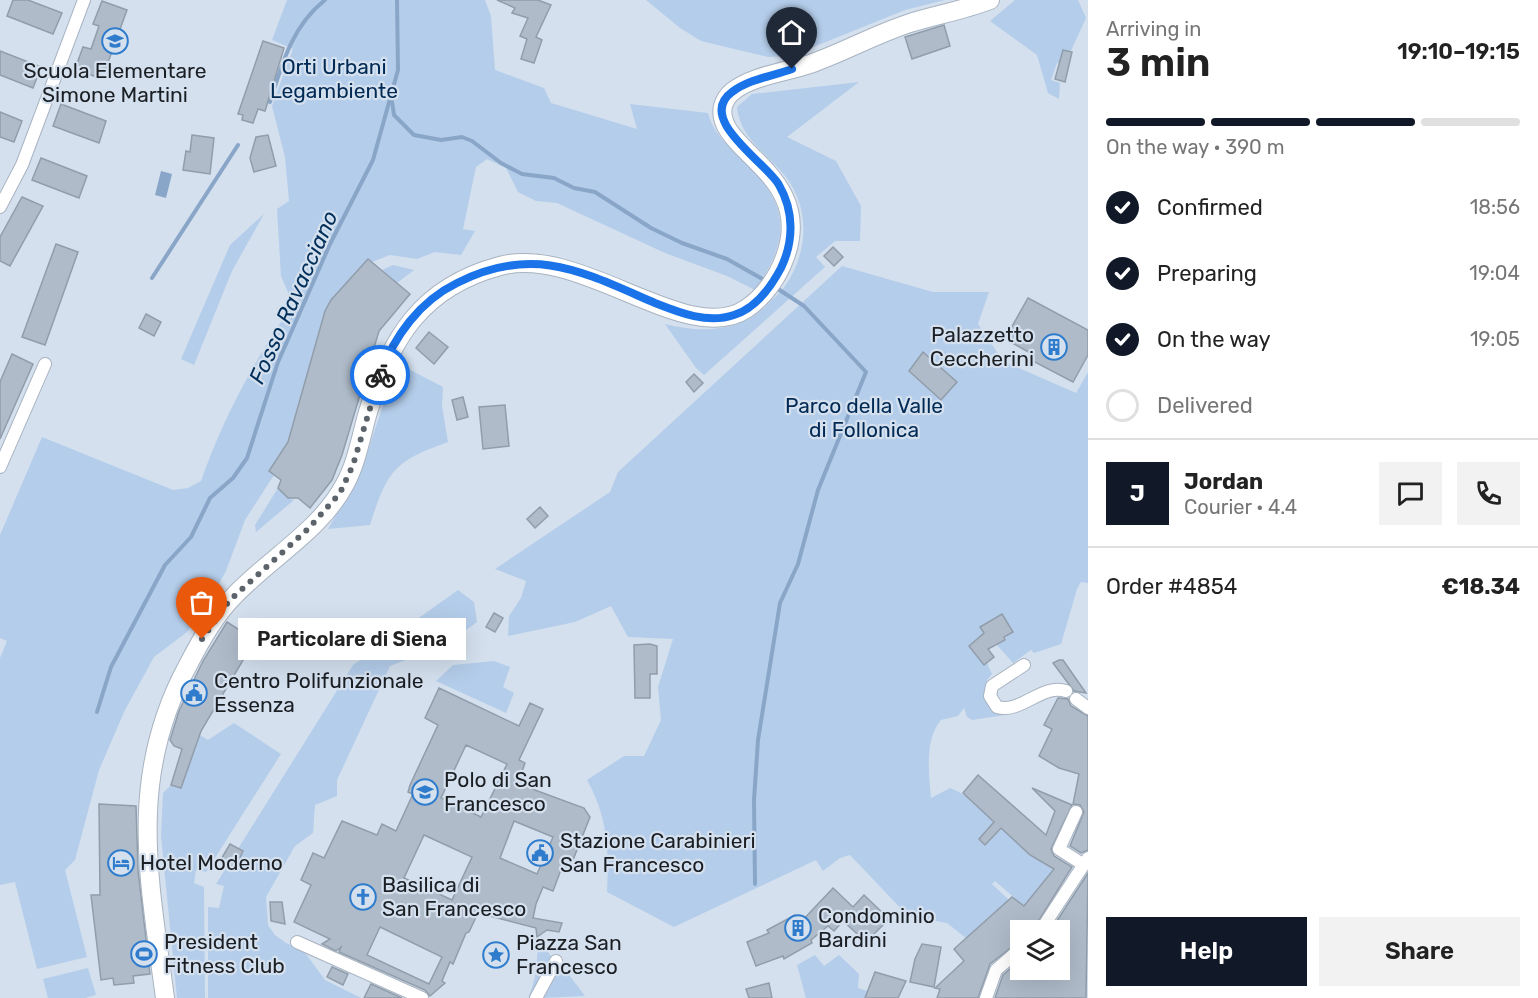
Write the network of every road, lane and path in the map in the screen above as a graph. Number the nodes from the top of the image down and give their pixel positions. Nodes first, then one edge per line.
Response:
1 (84, 0) edge
2 (990, 0) edge
3 (0, 207) edge
4 (45, 364) dead end
5 (0, 467) edge
6 (1024, 665) dead end
7 (1088, 708) edge
8 (1076, 812) dead end
9 (1086, 861) edge
10 (1048, 920) edge
11 (297, 942) dead end
12 (1010, 958) edge
13 (556, 961) dead end
14 (165, 998) edge
15 (422, 998) edge
16 (536, 998) edge
17 (986, 998) edge

1 - 3 street
2 - 14 street
4 - 5 street
6 - 7 street
8 - 9 street
9 - 10 street
11 - 15 street
12 - 17 street
13 - 16 street

